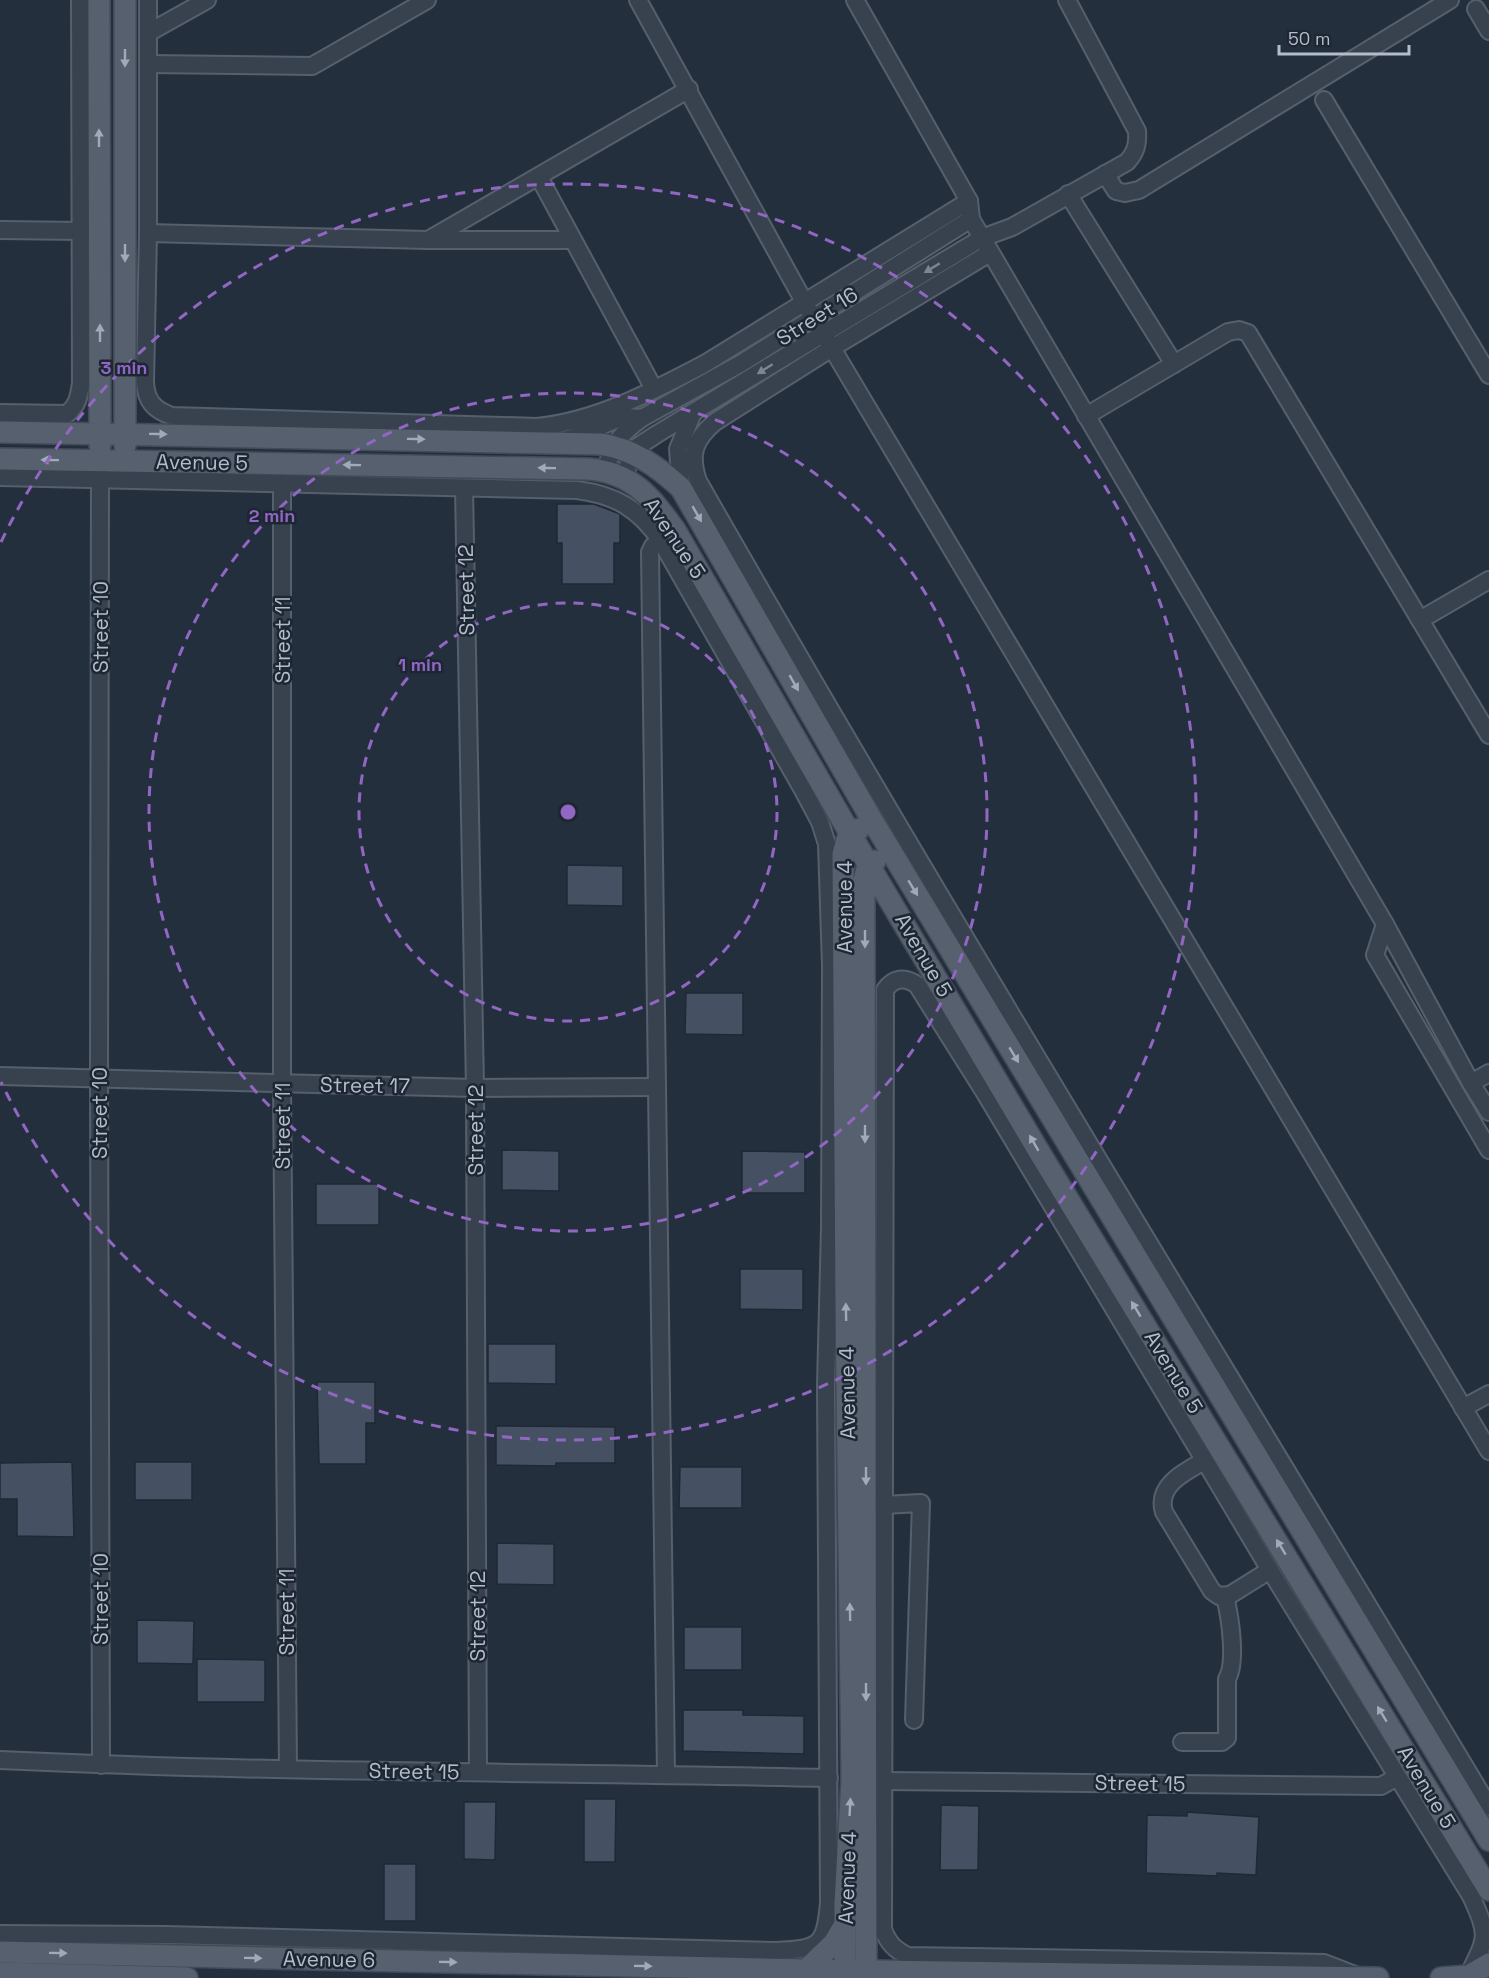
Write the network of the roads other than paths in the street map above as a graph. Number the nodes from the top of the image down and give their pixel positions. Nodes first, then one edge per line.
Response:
1 (80, 0) edge
2 (99, 0) edge
3 (125, 0) edge
4 (148, 0) edge
5 (207, 0) edge
6 (427, 0) edge
7 (638, 0) edge
8 (855, 0) edge
9 (1067, 0) edge
10 (1450, 0) edge
11 (1476, 9) dead end
12 (1489, 31) edge
13 (148, 33) junction
14 (148, 64) junction
15 (689, 89) junction
16 (1324, 100) dead end
17 (1105, 174) junction
18 (538, 177) junction
19 (1068, 194) junction
20 (969, 201) junction
21 (971, 219) junction
22 (0, 231) edge
23 (81, 231) junction
24 (148, 233) junction
25 (982, 238) junction
26 (428, 240) junction
27 (572, 240) junction
28 (990, 253) junction
29 (804, 303) junction
30 (813, 318) junction
31 (827, 341) junction
32 (1174, 364) junction
33 (1489, 375) edge
34 (90, 383) junction
35 (654, 389) junction
36 (660, 408) joint
37 (0, 413) edge
38 (692, 415) junction
39 (1086, 416) junction
40 (642, 418) junction
41 (53, 424) junction
42 (0, 432) edge
43 (99, 433) junction
44 (125, 433) junction
45 (561, 443) junction
46 (623, 450) junction
47 (0, 459) edge
48 (124, 461) junction
49 (100, 470) junction
50 (614, 474) junction
51 (0, 477) edge
52 (282, 483) junction
53 (464, 488) junction
54 (681, 488) junction
55 (661, 542) junction
56 (1489, 580) edge
57 (1420, 620) junction
58 (777, 653) junction
59 (753, 666) junction
60 (1489, 735) edge
61 (872, 820) junction
62 (851, 835) junction
63 (891, 852) junction
64 (870, 865) junction
65 (1385, 924) junction
66 (1489, 1073) edge
67 (0, 1076) edge
68 (99, 1079) junction
69 (1471, 1083) junction
70 (282, 1084) junction
71 (657, 1087) junction
72 (475, 1088) junction
73 (1489, 1112) edge
74 (1489, 1150) edge
75 (1489, 1394) edge
76 (1463, 1408) junction
77 (1489, 1451) edge
78 (1204, 1461) junction
79 (884, 1505) junction
80 (1270, 1570) junction
81 (1225, 1597) junction
82 (914, 1720) dead end
83 (1182, 1742) dead end
84 (0, 1760) edge
85 (101, 1765) junction
86 (288, 1769) junction
87 (478, 1772) junction
88 (666, 1775) junction
89 (829, 1778) junction
90 (1396, 1778) junction
91 (882, 1781) junction
92 (1489, 1807) edge
93 (1489, 1839) edge
94 (1482, 1890) edge
95 (837, 1903) junction
96 (875, 1910) junction
97 (844, 1926) junction
98 (0, 1934) edge
99 (867, 1935) junction
100 (0, 1952) edge
101 (776, 1960) junction
102 (1489, 1964) edge
103 (924, 1966) junction
104 (806, 1970) junction
105 (0, 1973) edge
106 (845, 1974) edge
107 (866, 1974) edge
108 (1468, 1976) junction
109 (1361, 1977) edge
110 (187, 1978) edge
111 (1378, 1978) edge
112 (1441, 1978) edge

1 - 23 street
34 -> 2 main road
3 -> 44 main road
4 - 13 street
5 - 13 street
6 - 14 street
7 - 15 street
8 - 20 street
9 - 17 street, Street 16
10 - 17 street
11 - 12 street
13 - 14 street
14 - 24 street
15 - 18 street
15 - 29 street
16 - 33 street
17 - 19 street, Street 16
18 - 26 street
18 - 27 street
19 - 25 street, Street 16
19 - 32 street
20 - 21 street
20 - 29 street
21 - 25 street
21 - 30 street, Street 16
22 - 23 street
23 - 34 street
24 - 26 street
24 - 35 street
25 - 28 street
25 -> 31 street, Street 16
26 - 27 street
27 - 35 street
28 - 31 street
28 - 39 street
29 - 30 street
29 - 35 street
30 - 31 street
30 - 36 street, Street 16
31 -> 38 street, Street 16
31 - 76 street
31 - 92 street
32 - 39 street
32 - 57 street
34 - 41 street
34 - 43 main road
36 - 40 street, Avenue 5
37 - 41 street
38 - 46 street, Street 16
38 - 54 street
39 - 65 street
40 - 45 street, Avenue 5
40 - 46 street
41 - 42 main road, Avenue 5
41 - 43 main road, Avenue 5
43 - 44 main road, Avenue 5
43 - 49 main road
44 -> 45 main road, Avenue 5
44 - 48 main road
45 - 46 main road, Avenue 5
46 - 50 street
46 - 54 main road, Avenue 5
49 -> 47 main road, Avenue 5
48 - 49 main road, Avenue 5
50 -> 48 main road, Avenue 5
49 - 51 street
49 - 52 street
49 - 68 street, Street 10
50 - 59 main road, Avenue 5
52 - 53 street
52 - 70 street, Street 11
53 - 55 street
53 - 72 street, Street 12
54 -> 58 main road, Avenue 5
55 - 71 street
55 - 89 street
56 - 57 street
57 - 60 street
58 - 59 street
58 -> 61 main road, Avenue 5
59 - 62 main road, Avenue 5
61 - 62 main road, Avenue 4
61 - 63 main road, Avenue 5
62 - 64 main road, Avenue 5
95 -> 62 main road, Avenue 4
63 - 64 main road, Avenue 4
63 -> 93 main road, Avenue 5
94 -> 64 main road, Avenue 5
64 -> 96 main road, Avenue 4
65 - 69 street
65 - 74 street
66 - 69 street
67 - 68 street, Street 17
68 - 70 street, Street 17
68 - 85 street, Street 10
69 - 73 street
70 - 72 street, Street 17
70 - 86 street, Street 11
71 - 72 street, Street 17
71 - 88 street
72 - 87 street, Street 12
75 - 76 street
76 - 77 street
78 - 79 street
78 - 80 street
78 - 81 street
79 - 82 street
79 - 91 street
80 - 81 street
80 - 90 street
81 - 83 street
84 - 85 street, Street 15
85 - 86 street, Street 15
86 - 87 street, Street 15
87 - 88 street, Street 15
88 - 89 street, Street 15
89 - 95 street
90 - 91 street, Street 15
90 - 94 street
91 - 96 street
94 - 108 street
95 - 97 main road, Avenue 4
95 - 101 street
96 - 99 main road, Avenue 4
96 - 103 street
97 - 104 main road
97 - 106 main road, Avenue 4
98 - 101 street
99 - 103 main road
99 - 107 main road, Avenue 4
100 -> 101 main road, Avenue 6
101 - 104 main road, Avenue 6
102 - 108 main road
103 - 107 main road, Avenue 6
103 - 109 main road, Avenue 6
104 - 106 main road, Avenue 6
105 - 110 main road
106 - 107 main road, Avenue 6
108 - 112 main road
109 - 111 main road, Avenue 6

